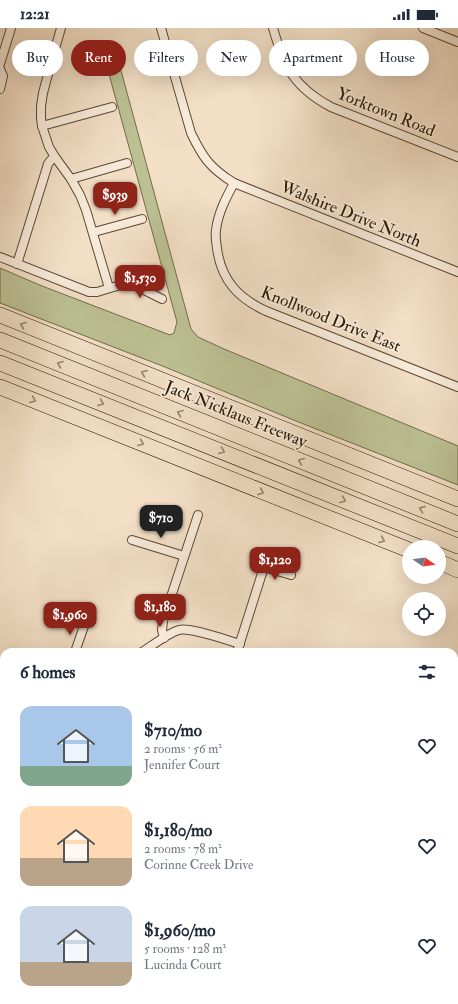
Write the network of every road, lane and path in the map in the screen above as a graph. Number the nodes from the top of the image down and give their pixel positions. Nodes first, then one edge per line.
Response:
1 (11, 28) edge
2 (61, 28) edge
3 (161, 28) edge
4 (273, 28) edge
5 (423, 28) edge
6 (458, 42) edge
7 (0, 64) edge
8 (0, 69) edge
9 (0, 89) edge
10 (112, 107) dead end
11 (42, 126) junction
12 (55, 157) junction
13 (458, 157) edge
14 (127, 163) dead end
15 (72, 179) junction
16 (234, 183) junction
17 (142, 219) dead end
18 (94, 232) junction
19 (0, 257) edge
20 (17, 264) junction
21 (458, 272) edge
22 (160, 273) dead end
23 (128, 282) junction
24 (109, 288) junction
25 (162, 299) dead end
26 (0, 315) edge
27 (0, 340) edge
28 (0, 363) edge
29 (0, 387) edge
30 (458, 387) edge
31 (458, 499) edge
32 (198, 515) dead end
33 (458, 524) edge
34 (132, 540) dead end
35 (458, 546) edge
36 (402, 547) edge
37 (184, 556) junction
38 (446, 565) edge
39 (458, 570) edge
40 (291, 575) dead end
41 (84, 626) dead end
42 (164, 638) junction
43 (76, 648) edge
44 (148, 648) edge
45 (238, 648) edge

1 - 7 street
2 - 11 street
3 - 16 street, Walshire Drive North
4 - 13 street, Yorktown Road
5 - 6 street
8 - 9 street
10 - 11 street
11 - 12 street
12 - 15 street
12 - 20 street
14 - 15 street
15 - 18 street
16 - 21 street, Walshire Drive North
16 - 30 street, Knollwood Drive East
17 - 18 street
18 - 24 street
19 - 20 street
20 - 24 street
22 - 23 street
23 - 24 street
23 - 25 street
31 -> 26 highway
33 -> 27 highway, Jack Nicklaus Freeway
28 -> 35 highway
29 -> 36 highway
32 - 37 street
34 - 37 street
37 - 42 street
38 - 39 highway
40 - 45 street
41 - 43 street
42 - 44 street
42 - 45 street

